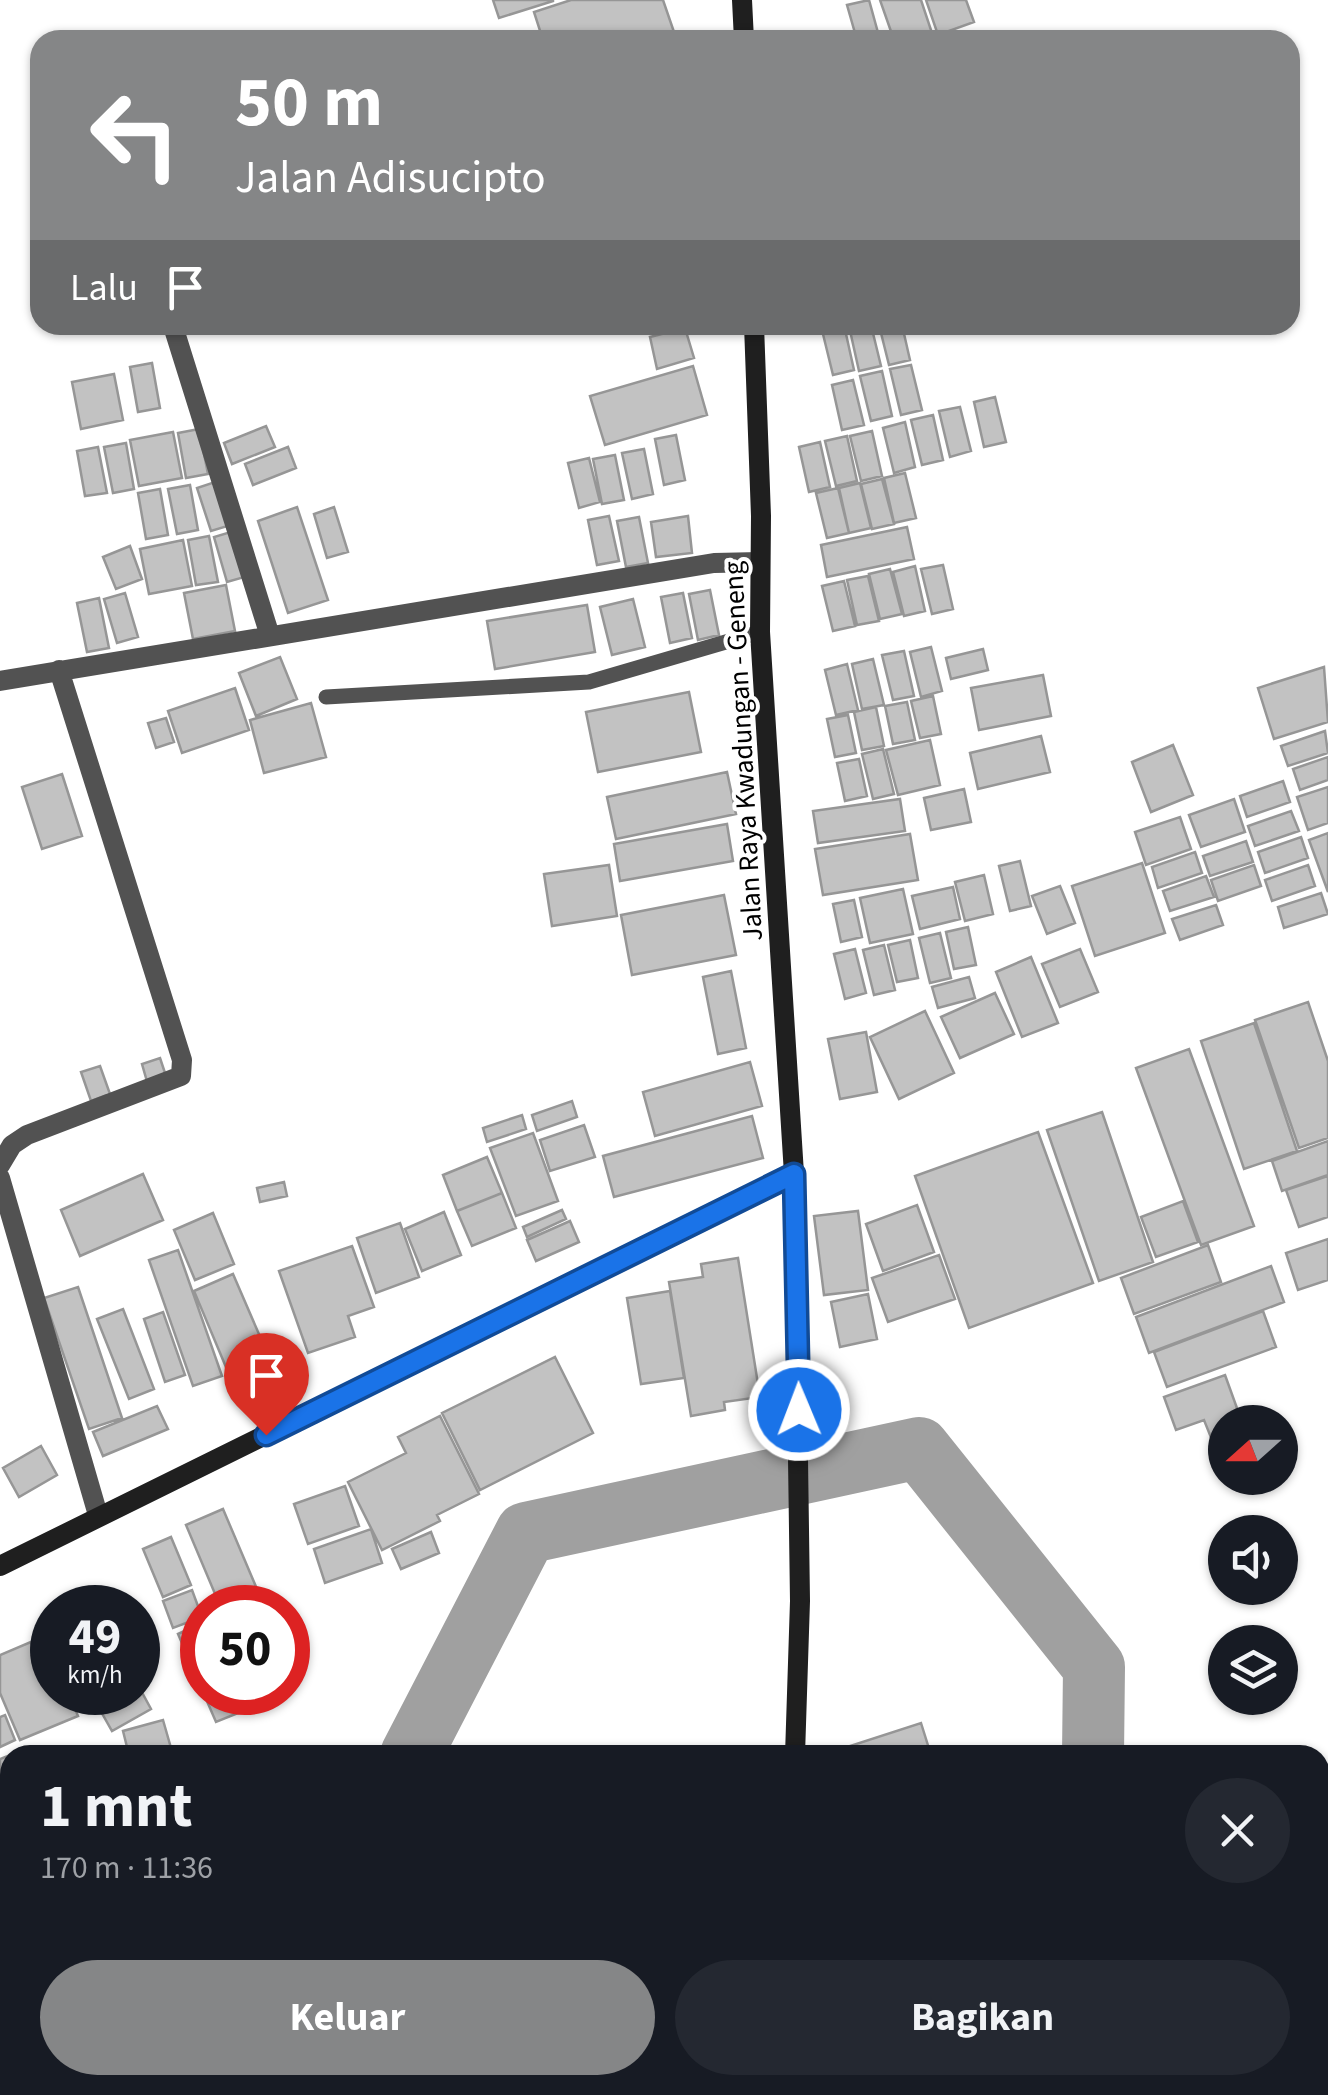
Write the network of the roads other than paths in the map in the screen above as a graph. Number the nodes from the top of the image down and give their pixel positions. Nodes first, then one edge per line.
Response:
1 (742, 0) edge
2 (744, 30) edge
3 (175, 335) edge
4 (754, 335) edge
5 (760, 562) junction
6 (760, 632) junction
7 (270, 636) junction
8 (60, 670) junction
9 (0, 681) edge
10 (326, 696) dead end
11 (0, 1165) edge
12 (794, 1174) junction
13 (0, 1178) edge
14 (98, 1515) junction
15 (0, 1566) edge
16 (795, 1745) edge

1 - 2 main road
3 - 7 street
4 - 5 main road, Jalan Raya Kwadungan - Geneng
5 - 6 main road, Jalan Raya Kwadungan - Geneng
5 - 7 street
6 - 10 lane
6 - 12 main road, Jalan Raya Kwadungan - Geneng
7 - 8 street
8 - 9 street
8 - 11 street
12 - 14 main road
12 - 16 main road, Jalan Raya Kwadungan - Geneng
13 - 14 street
14 - 15 main road

